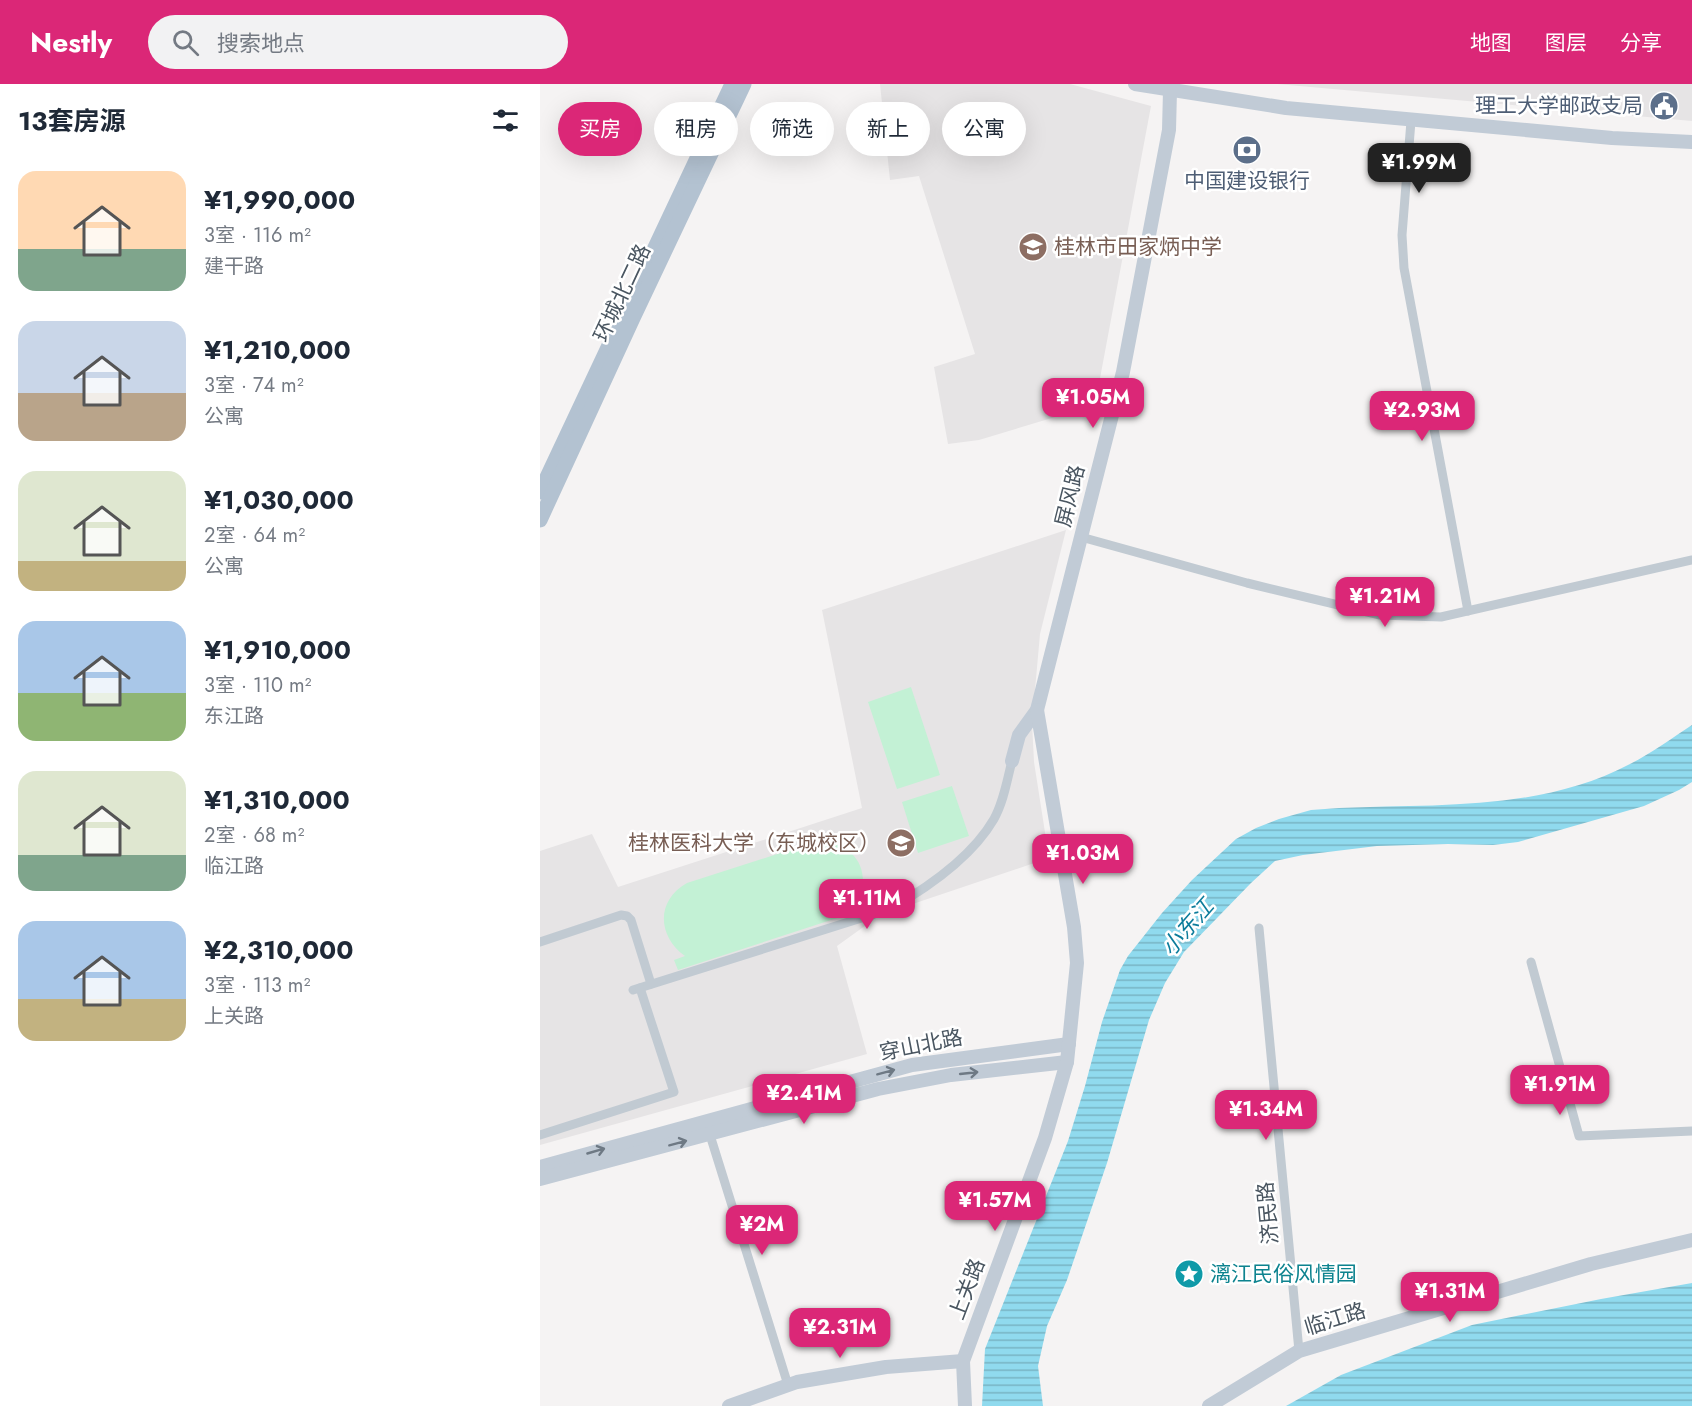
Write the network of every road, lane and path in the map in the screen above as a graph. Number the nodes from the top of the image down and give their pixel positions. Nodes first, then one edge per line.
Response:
1 (732, 84) edge
2 (744, 84) edge
3 (1135, 84) edge
4 (1170, 91) junction
5 (1410, 121) junction
6 (1692, 142) edge
7 (540, 492) edge
8 (540, 520) edge
9 (1081, 537) junction
10 (1692, 560) edge
11 (1468, 611) junction
12 (1037, 710) junction
13 (1012, 761) joint
14 (1260, 928) dead end
15 (540, 942) edge
16 (1532, 962) dead end
17 (651, 984) junction
18 (1069, 1044) junction
19 (1067, 1062) junction
20 (1692, 1131) edge
21 (540, 1135) edge
22 (710, 1135) junction
23 (540, 1167) edge
24 (540, 1179) edge
25 (1692, 1240) edge
26 (1299, 1351) junction
27 (963, 1361) junction
28 (788, 1385) junction
29 (729, 1406) edge
30 (965, 1406) edge
31 (1209, 1406) edge

1 - 7 main road, 环城北二路
2 - 8 main road, 环城北二路
3 - 4 street
4 - 5 street
4 - 9 street, 屏风路
5 - 6 street
5 - 11 street
9 - 11 street
9 - 12 street, 屏风路
10 - 11 street
12 - 13 street, 屏风路
12 - 18 street, 上关路
13 - 17 street
14 - 26 street, 济民路
15 - 17 street
16 - 20 street
17 - 21 street
18 - 19 street, 上关路
23 -> 18 street, 穿山北路
22 -> 19 street, 穿山北路
19 - 27 street, 上关路
24 -> 22 street, 穿山北路
22 - 28 street
25 - 26 street, 临江路
26 - 31 street, 临江路
27 - 28 street
27 - 30 street, 上关路
28 - 29 street

